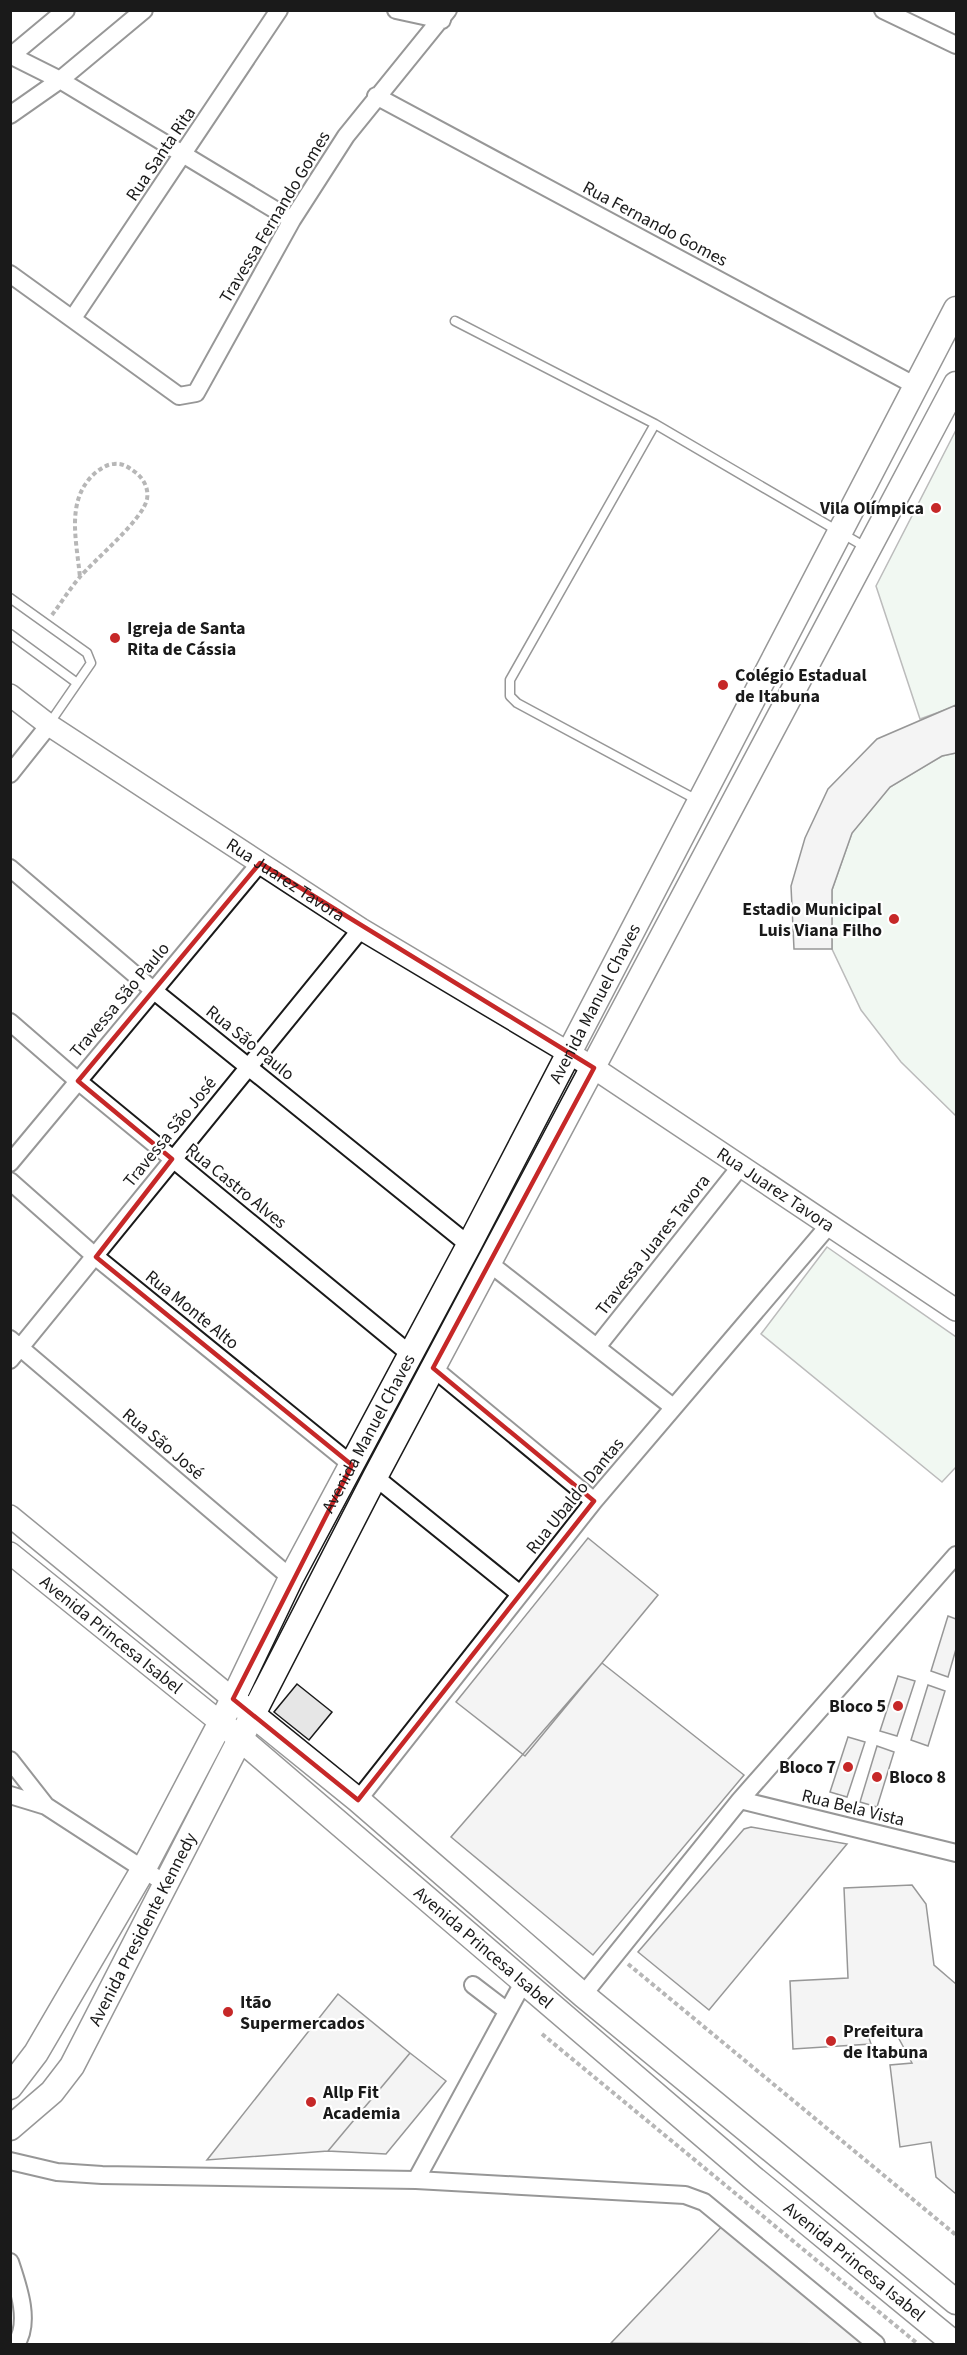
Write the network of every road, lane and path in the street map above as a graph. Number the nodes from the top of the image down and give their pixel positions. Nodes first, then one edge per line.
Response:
1 (66, 10) edge
2 (144, 10) edge
3 (279, 10) edge
4 (396, 10) edge
5 (883, 10) edge
6 (445, 15) edge
7 (957, 45) edge
8 (15, 57) edge
9 (60, 80) junction
10 (376, 96) junction
11 (10, 115) edge
12 (184, 154) junction
13 (292, 220) junction
14 (10, 274) edge
15 (957, 309) edge
16 (73, 318) junction
17 (455, 321) dead end
18 (957, 384) edge
19 (916, 386) junction
20 (655, 424) junction
21 (840, 533) junction
22 (869, 549) junction
23 (80, 578) junction
24 (10, 598) edge
25 (46, 623) junction
26 (10, 634) edge
27 (77, 683) junction
28 (10, 695) edge
29 (49, 724) junction
30 (10, 774) edge
31 (700, 802) junction
32 (260, 863) junction
33 (10, 868) edge
34 (361, 929) junction
35 (153, 990) junction
36 (10, 1022) edge
37 (566, 1053) junction
38 (248, 1066) junction
39 (594, 1068) junction
40 (78, 1081) junction
41 (172, 1159) junction
42 (10, 1163) edge
43 (740, 1167) junction
44 (10, 1181) edge
45 (830, 1224) junction
46 (469, 1245) junction
47 (96, 1257) junction
48 (489, 1263) junction
49 (957, 1310) edge
50 (597, 1347) junction
51 (14, 1349) edge
52 (410, 1354) junction
53 (433, 1368) junction
54 (673, 1407) junction
55 (352, 1466) junction
56 (375, 1476) junction
57 (594, 1501) junction
58 (10, 1516) edge
59 (10, 1553) edge
60 (957, 1555) edge
61 (291, 1578) junction
62 (520, 1594) junction
63 (233, 1699) junction
64 (253, 1715) junction
65 (220, 1723) junction
66 (242, 1738) junction
67 (10, 1760) edge
68 (10, 1795) edge
69 (358, 1800) junction
70 (740, 1800) junction
71 (46, 1806) junction
72 (957, 1853) edge
73 (143, 1870) junction
74 (166, 1884) junction
75 (617, 1955) junction
76 (524, 1981) junction
77 (473, 1985) dead end
78 (583, 1995) junction
79 (507, 2011) junction
80 (543, 2034) dead end
81 (10, 2087) edge
82 (10, 2128) edge
83 (10, 2161) edge
84 (416, 2180) junction
85 (957, 2235) edge
86 (10, 2262) edge
87 (957, 2302) edge
88 (16, 2344) edge
89 (876, 2344) edge
90 (918, 2344) edge
91 (955, 2344) edge

1 - 8 street
2 - 9 street
3 - 12 street, Rua Santa Rita
4 - 6 street
5 - 7 street
6 - 10 street, Travessa Fernando Gomes
8 - 9 street
9 - 11 street
9 - 12 street
10 - 13 street, Travessa Fernando Gomes
10 - 19 street, Rua Fernando Gomes
12 - 13 street
12 - 16 street, Rua Santa Rita
13 - 16 street, Travessa Fernando Gomes
14 - 16 street
15 - 19 main road, Avenida Manuel Chaves
17 - 20 lane
18 - 22 main road, Avenida Manuel Chaves
19 - 21 main road, Avenida Manuel Chaves
20 - 21 lane
20 - 31 lane
21 - 22 lane
21 - 31 main road, Avenida Manuel Chaves
22 - 39 main road, Avenida Manuel Chaves
23 - 23 path
23 - 25 path
24 - 25 lane
25 - 27 lane
26 - 27 lane
27 - 29 lane
28 - 29 street, Rua Juarez Tavora
29 - 30 street
29 - 32 street, Rua Juarez Tavora
31 - 37 main road, Avenida Manuel Chaves
32 - 34 street, Rua Juarez Tavora
32 - 35 street, Travessa São Paulo
33 - 35 street, Rua São Paulo
34 - 37 street, Rua Juarez Tavora
34 - 38 street, Travessa São José
35 - 38 street, Rua São Paulo
35 - 40 street, Travessa São Paulo
36 - 40 street, Rua Castro Alves
37 - 39 street, Rua Juarez Tavora
37 - 46 main road, Avenida Manuel Chaves
38 - 41 street, Travessa São José
38 - 46 street, Rua São Paulo
39 - 43 street, Rua Juarez Tavora
39 - 48 main road, Avenida Manuel Chaves
40 - 41 street, Rua Castro Alves
40 - 42 street, Travessa São Paulo
41 - 47 street, Travessa São José
41 - 52 street, Rua Castro Alves
43 - 45 street, Rua Juarez Tavora
43 - 50 street, Travessa Juares Tavora
44 - 47 street, Rua Monte Alto
45 - 49 street, Rua Juarez Tavora
45 - 54 street, Rua Ubaldo Dantas
46 - 52 main road, Avenida Manuel Chaves
47 - 51 street, Travessa São José
47 - 55 street, Rua Monte Alto
48 - 50 street
48 - 53 main road, Avenida Manuel Chaves
50 - 54 street
51 - 61 street, Rua São José
52 - 55 main road, Avenida Manuel Chaves
53 - 56 main road, Avenida Manuel Chaves
53 - 57 street
54 - 57 street, Rua Ubaldo Dantas
55 - 61 main road, Avenida Manuel Chaves
56 - 62 street
56 - 64 main road, Avenida Manuel Chaves
57 - 62 street, Rua Ubaldo Dantas
58 - 63 street, Avenida Princesa Isabel
59 - 65 street, Avenida Princesa Isabel
60 - 70 street
61 - 63 main road, Avenida Manuel Chaves
62 - 69 street, Rua Ubaldo Dantas
63 - 64 main road, Avenida Princesa Isabel
63 - 65 main road, Avenida Presidente Kennedy
64 - 66 main road, Avenida Presidente Kennedy
64 - 69 main road, Avenida Princesa Isabel
65 - 66 main road, Avenida Princesa Isabel
65 - 73 main road, Avenida Presidente Kennedy
66 - 74 main road, Avenida Presidente Kennedy
66 - 76 main road, Avenida Princesa Isabel
67 - 71 street
68 - 71 street
69 - 78 main road, Avenida Princesa Isabel
70 - 72 street, Rua Bela Vista
70 - 75 street
71 - 73 street
73 - 74 street
73 - 81 main road, Avenida Presidente Kennedy
74 - 82 main road, Avenida Presidente Kennedy
75 - 78 street
75 - 85 path
76 - 79 street
76 - 91 main road, Avenida Princesa Isabel
77 - 79 street
78 - 87 main road, Avenida Princesa Isabel
79 - 84 street
80 - 90 path
83 - 84 street
84 - 89 street
86 - 88 street

